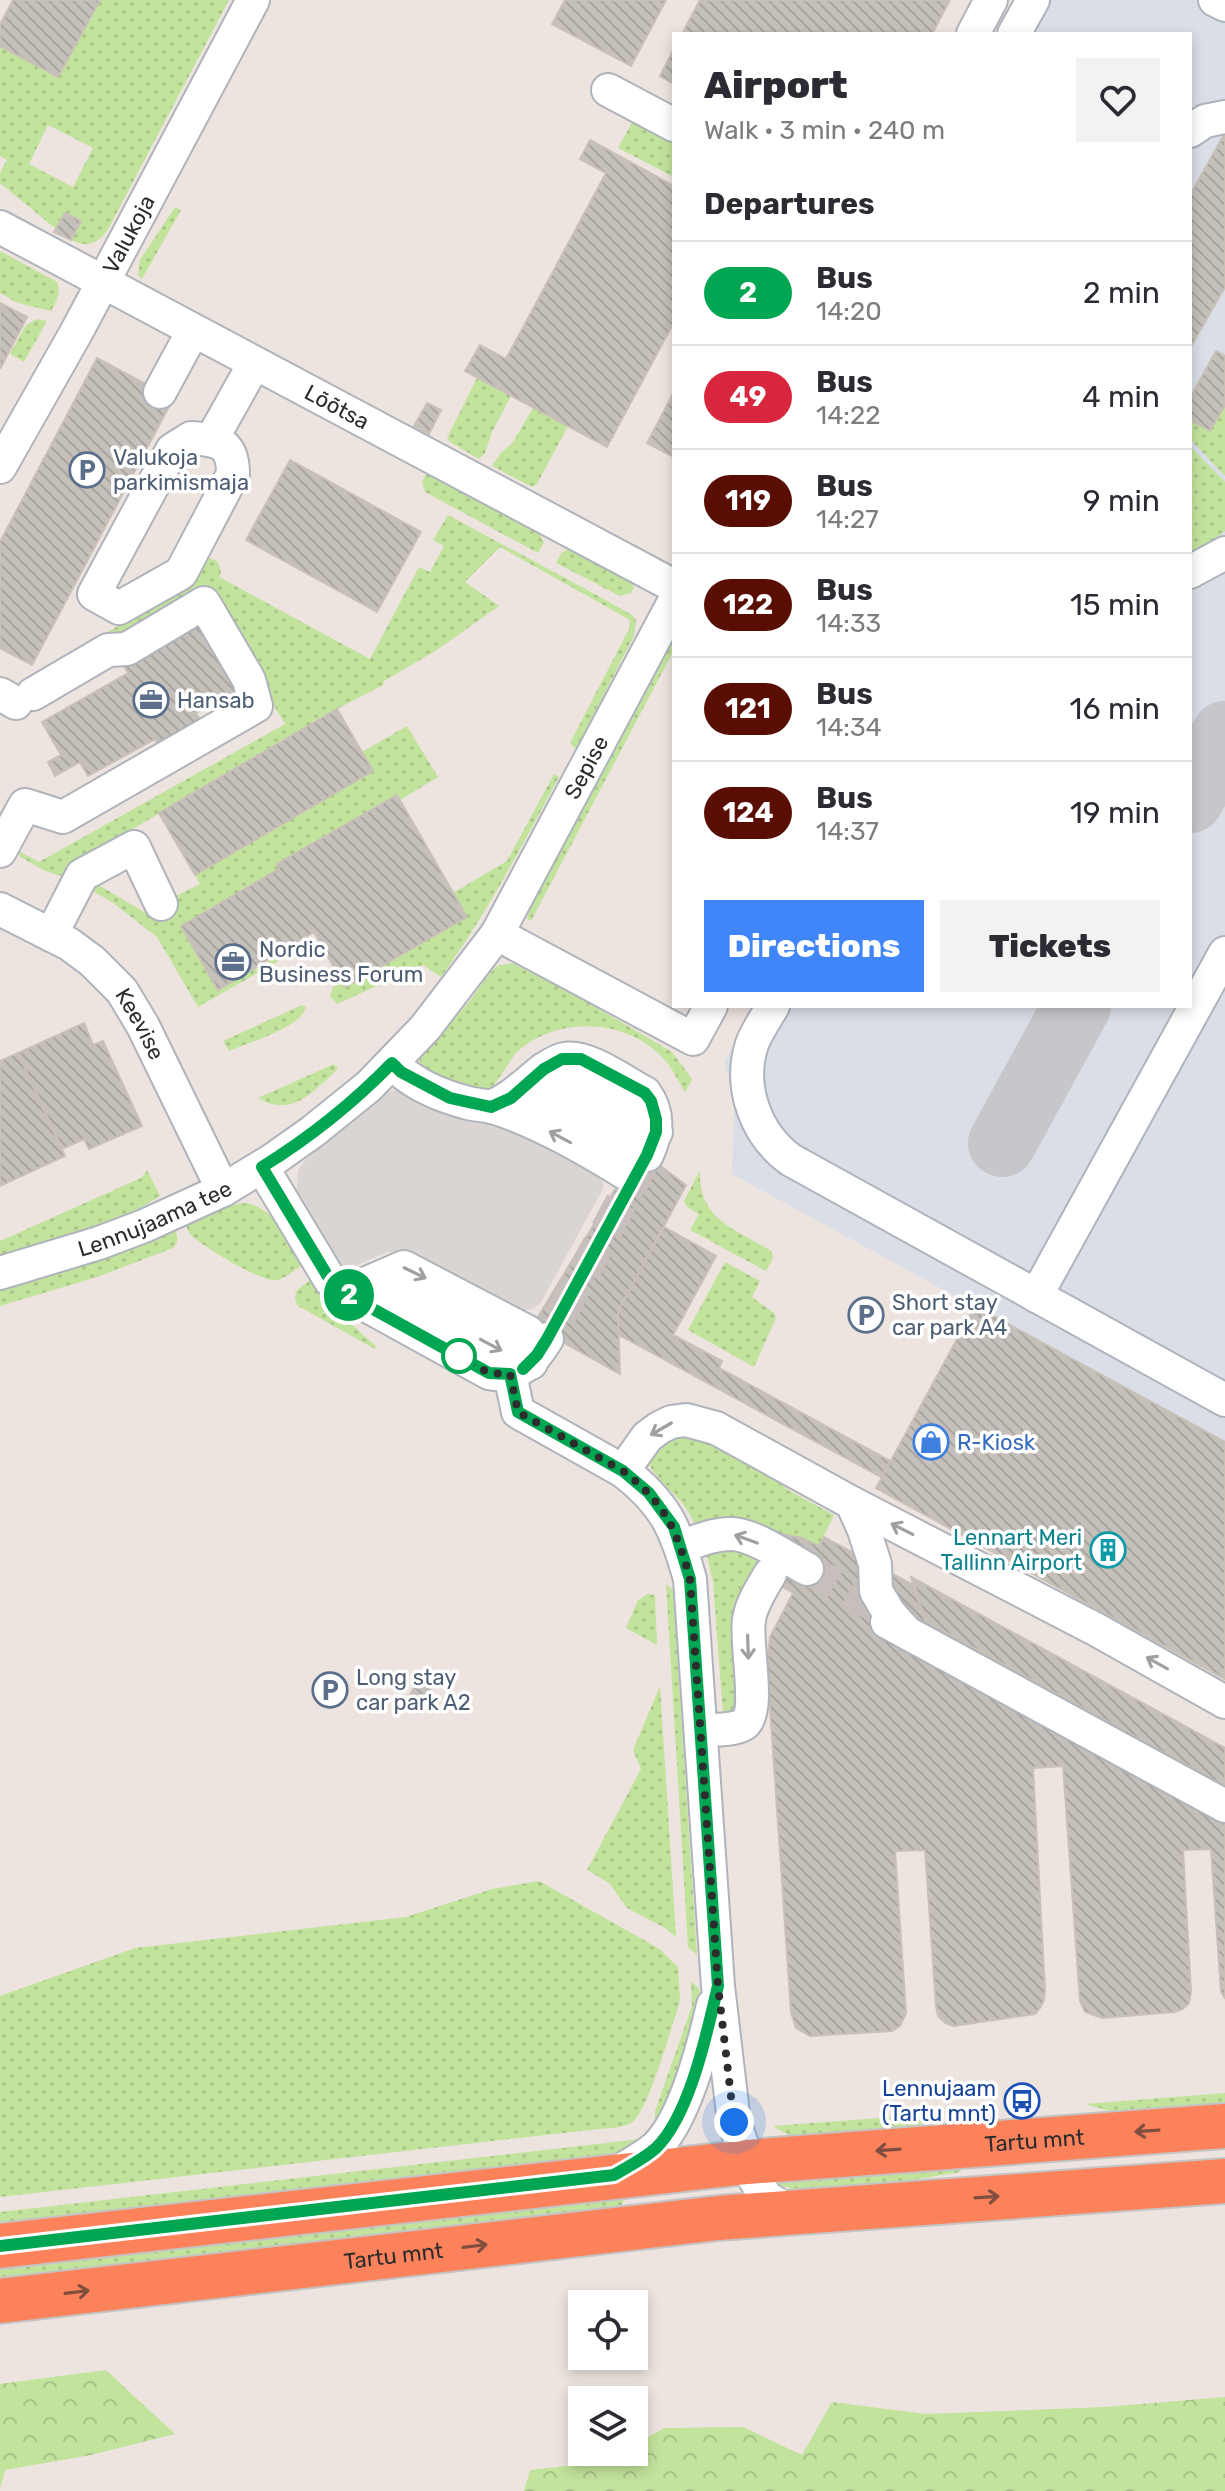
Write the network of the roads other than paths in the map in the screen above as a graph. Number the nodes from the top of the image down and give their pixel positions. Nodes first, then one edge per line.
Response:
1 (253, 0) edge
2 (991, 0) edge
3 (1033, 0) edge
4 (1215, 0) edge
5 (1225, 5) edge
6 (974, 32) edge
7 (1015, 32) edge
8 (608, 90) dead end
9 (1225, 117) edge
10 (672, 124) edge
11 (1192, 130) edge
12 (0, 227) edge
13 (102, 283) junction
14 (193, 331) junction
15 (260, 367) junction
16 (160, 392) dead end
17 (219, 443) junction
18 (0, 467) edge
19 (1225, 553) edge
20 (1192, 571) edge
21 (672, 585) edge
22 (672, 606) edge
23 (16, 697) edge
24 (0, 851) edge
25 (161, 904) dead end
26 (0, 909) edge
27 (497, 934) junction
28 (51, 935) junction
29 (1225, 953) edge
30 (710, 1008) edge
31 (772, 1008) edge
32 (392, 1063) junction
33 (491, 1107) junction
34 (262, 1167) junction
35 (223, 1190) junction
36 (0, 1273) edge
37 (344, 1293) junction
38 (1036, 1296) junction
39 (529, 1352) junction
40 (1225, 1400) edge
41 (779, 1462) junction
42 (623, 1471) junction
43 (852, 1503) junction
44 (681, 1547) junction
45 (807, 1569) tunnel mouth
46 (770, 1574) dead end
47 (874, 1602) junction
48 (1225, 1702) edge
49 (701, 1731) junction
50 (1225, 1806) edge
51 (718, 1986) junction
52 (1225, 2126) edge
53 (1225, 2158) edge
54 (747, 2162) junction
55 (614, 2175) junction
56 (1225, 2181) edge
57 (1156, 2185) junction
58 (789, 2212) junction
59 (0, 2246) edge
60 (0, 2301) edge

1 - 13 street, Valukoja
2 - 6 street
3 - 7 street
4 - 5 street
8 - 10 street
9 - 11 street
12 - 13 street, Lõõtsa
13 - 14 street, Lõõtsa
13 - 18 street, Valukoja
14 - 15 street, Lõõtsa
14 - 16 street
15 - 17 street
15 - 21 street, Lõõtsa
17 - 17 street
19 - 20 street
22 - 27 street, Sepise
23 - 24 street
25 - 28 street
26 - 28 street, Keevise
27 - 30 street
27 - 32 street, Lennujaama tee
28 - 35 street, Keevise
29 - 38 street
31 - 38 street
32 - 33 street
32 - 34 street, Lennujaama tee
33 -> 33 street
34 - 35 street, Lennujaama tee
34 - 37 street
35 - 36 street, Lennujaama tee
37 -> 39 street
37 - 39 street
38 - 40 street
39 - 42 street
41 -> 42 street
41 - 43 street
41 - 47 street
42 - 44 street
43 - 47 street
48 -> 43 street
45 -> 44 street
44 - 49 street
46 -> 49 street
47 - 50 street
49 - 51 street
51 - 54 street
51 - 55 street
52 -> 54 highway, Tartu mnt
53 - 57 street
54 - 55 highway, Tartu mnt
54 - 58 street
55 - 59 highway, Tartu mnt
56 - 57 highway, Tartu mnt
58 -> 57 highway, Tartu mnt
60 -> 58 highway, Tartu mnt

